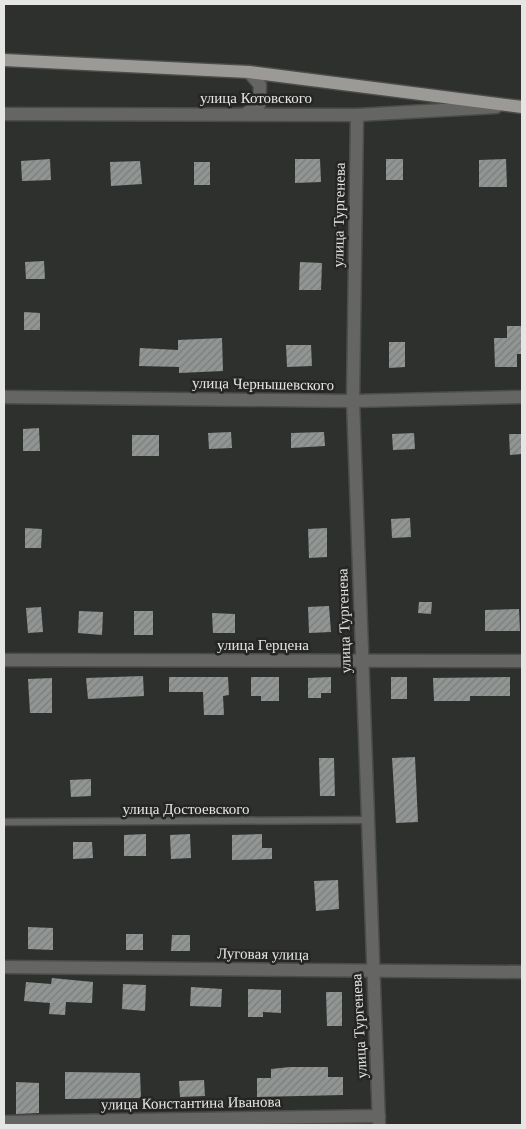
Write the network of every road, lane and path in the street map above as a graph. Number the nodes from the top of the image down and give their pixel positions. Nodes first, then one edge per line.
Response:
1 (4, 60) edge
2 (249, 72) junction
3 (508, 106) junction
4 (522, 107) edge
5 (247, 113) junction
6 (4, 114) edge
7 (357, 115) junction
8 (4, 397) edge
9 (522, 397) edge
10 (353, 402) junction
11 (4, 660) edge
12 (362, 661) junction
13 (522, 661) edge
14 (369, 820) junction
15 (4, 822) edge
16 (4, 967) edge
17 (372, 972) junction
18 (522, 972) edge
19 (379, 1121) edge
20 (4, 1122) edge

1 - 2 main road
2 - 3 main road
2 - 5 street
3 - 4 main road
3 - 7 street, улица Котовского
5 - 6 street, улица Котовского
5 - 7 street, улица Котовского
7 - 10 street, улица Тургенева
8 - 10 street, улица Чернышевского
9 - 10 street, улица Чернышевского
10 - 12 street, улица Тургенева
11 - 12 street, улица Герцена
12 - 13 street, улица Герцена
12 - 14 street, улица Тургенева
14 - 15 lane, улица Достоевского
14 - 17 street, улица Тургенева
16 - 17 street, Луговая улица
17 - 18 street, Луговая улица
17 - 19 street, улица Тургенева
19 - 20 street, улица Константина Иванова

